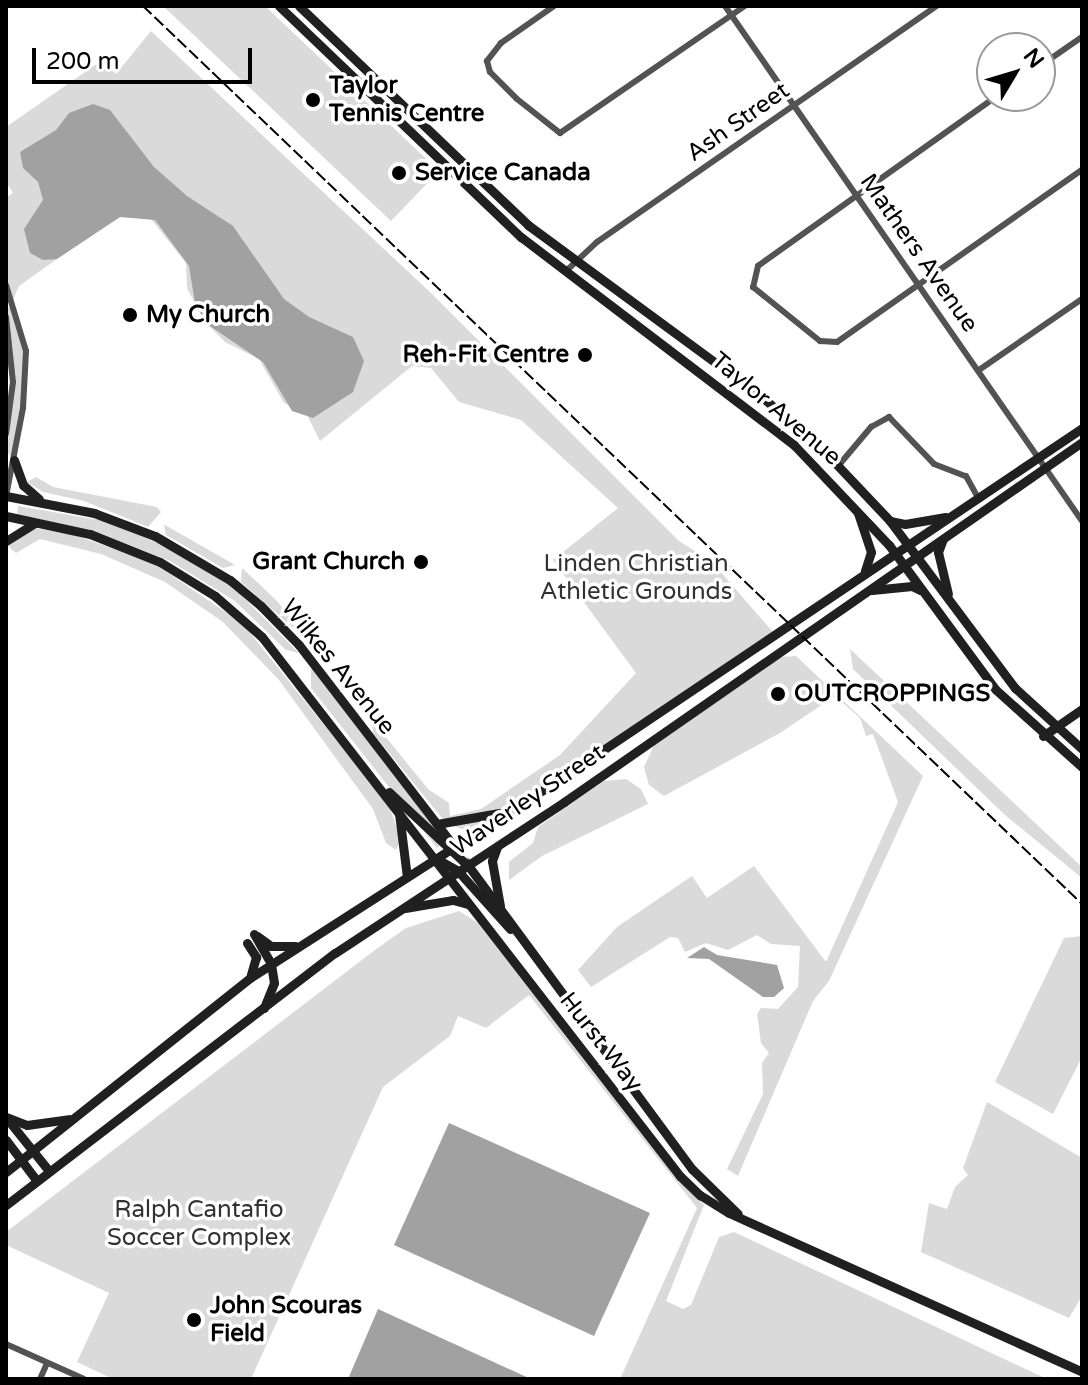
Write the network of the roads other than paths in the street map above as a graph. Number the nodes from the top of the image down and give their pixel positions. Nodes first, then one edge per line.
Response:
1 (279, 6) edge
2 (299, 6) edge
3 (554, 6) edge
4 (725, 6) edge
5 (745, 6) edge
6 (936, 6) edge
7 (731, 15) junction
8 (1082, 37) edge
9 (1056, 55) edge
10 (794, 105) junction
11 (976, 110) edge
12 (402, 124) junction
13 (427, 128) junction
14 (1082, 170) edge
15 (855, 194) junction
16 (575, 261) junction
17 (565, 272) junction
18 (918, 284) junction
19 (6, 285) edge
20 (1082, 299) edge
21 (6, 317) edge
22 (979, 370) junction
23 (1082, 428) edge
24 (6, 434) edge
25 (1082, 442) edge
26 (1039, 458) junction
27 (14, 460) junction
28 (839, 465) junction
29 (1045, 468) junction
30 (6, 497) edge
31 (978, 498) junction
32 (42, 501) junction
33 (854, 507) junction
34 (6, 516) edge
35 (952, 516) junction
36 (890, 521) junction
37 (1082, 521) edge
38 (35, 523) junction
39 (943, 539) junction
40 (6, 541) edge
41 (907, 544) junction
42 (894, 552) junction
43 (917, 557) junction
44 (904, 565) junction
45 (865, 571) junction
46 (869, 590) junction
47 (923, 592) junction
48 (949, 602) junction
49 (1082, 709) edge
50 (1056, 728) junction
51 (1043, 736) junction
52 (1082, 749) edge
53 (1082, 767) edge
54 (381, 787) junction
55 (399, 810) junction
56 (510, 810) junction
57 (437, 824) junction
58 (450, 847) junction
59 (497, 847) junction
60 (434, 858) junction
61 (468, 865) junction
62 (458, 871) junction
63 (407, 877) junction
64 (448, 877) junction
65 (468, 904) junction
66 (402, 908) junction
67 (501, 909) junction
68 (251, 938) junction
69 (527, 945) junction
70 (298, 946) junction
71 (271, 964) junction
72 (250, 978) junction
73 (264, 1008) junction
74 (6, 1117) edge
75 (76, 1117) junction
76 (6, 1140) edge
77 (32, 1151) junction
78 (21, 1160) junction
79 (49, 1171) junction
80 (6, 1172) edge
81 (37, 1181) junction
82 (6, 1205) edge
83 (738, 1214) junction
84 (6, 1344) edge
85 (47, 1363) junction
86 (1082, 1372) edge
87 (40, 1379) edge
88 (84, 1379) edge

1 - 12 main road, Taylor Avenue
2 - 13 main road, Taylor Avenue
3 - 7 street
4 - 7 street, Mathers Avenue
5 - 7 street
6 - 10 street, Ash Street
7 - 10 street, Mathers Avenue
8 - 9 street
10 - 15 street, Mathers Avenue
10 - 16 street, Ash Street
11 - 15 street
12 - 13 main road
12 - 17 main road, Taylor Avenue
13 - 16 main road, Taylor Avenue
14 - 18 street
15 - 18 street, Mathers Avenue
15 - 18 street
16 - 17 street, Ash Street
16 - 28 main road, Taylor Avenue
17 - 33 main road, Taylor Avenue
18 - 22 street, Mathers Avenue
19 - 27 street, Wilkes Avenue
20 - 22 street
21 - 24 street
22 - 26 street, Mathers Avenue
23 - 26 main road, Waverley Street
25 - 29 main road, Waverley Street
26 - 29 street, Mathers Avenue
26 - 31 main road, Waverley Street
27 - 30 street, Wilkes Avenue
27 - 32 main road
28 - 31 street
28 - 36 main road, Taylor Avenue
29 - 37 street, Mathers Avenue
29 - 39 main road, Waverley Street
30 - 32 main road, Wilkes Avenue
31 - 35 main road, Waverley Street
32 - 57 main road, Wilkes Avenue
33 - 42 main road, Taylor Avenue
33 - 45 main road
34 - 38 main road, Wilkes Avenue
35 - 36 main road
35 - 41 main road, Waverley Street
36 - 41 main road, Taylor Avenue
38 - 40 main road
38 - 54 main road, Wilkes Avenue
39 - 43 main road, Waverley Street
39 - 48 main road
41 - 42 main road, Waverley Street
41 - 43 main road, Taylor Avenue
42 - 44 main road, Taylor Avenue
42 - 45 main road, Waverley Street
43 - 44 main road, Waverley Street
43 - 48 main road, Taylor Avenue
44 - 46 main road, Waverley Street
44 - 47 main road, Taylor Avenue
45 - 56 main road, Waverley Street
46 - 47 main road
46 - 59 main road, Waverley Street
47 - 51 main road, Taylor Avenue
48 - 50 main road, Taylor Avenue
49 - 50 main road
50 - 51 main road
50 - 52 main road, Taylor Avenue
51 - 53 main road, Taylor Avenue
54 - 55 main road, Wilkes Avenue
54 - 58 main road
55 - 60 main road, Wilkes Avenue
55 - 63 main road
56 - 57 main road
56 - 58 main road, Waverley Street
57 - 58 main road, Wilkes Avenue
58 - 60 main road, Waverley Street
58 - 61 main road, Wilkes Avenue
59 - 61 main road, Waverley Street
59 - 67 main road
60 - 62 main road
60 - 63 main road, Waverley Street
60 - 64 main road, Wilkes Avenue
61 - 62 main road, Waverley Street
61 - 67 main road, Hurst Way
62 - 64 main road, Waverley Street
62 - 69 main road
63 - 70 main road, Waverley Street
64 - 65 main road, Hurst Way
64 - 66 main road, Waverley Street
65 - 66 main road
65 - 83 main road, Hurst Way
66 - 73 main road, Waverley Street
67 - 69 main road, Hurst Way
68 - 70 main road
68 - 71 main road
68 - 72 main road
69 - 83 main road, Hurst Way
70 - 71 main road, Waverley Street
71 - 72 main road, Waverley Street
71 - 73 main road
72 - 75 main road, Waverley Street
73 - 79 main road, Waverley Street
74 - 75 main road
74 - 77 main road
75 - 77 main road, Waverley Street
76 - 78 main road
77 - 78 main road, Waverley Street
77 - 79 main road
78 - 80 main road, Waverley Street
78 - 81 main road
79 - 81 main road, Waverley Street
81 - 82 main road, Waverley Street
83 - 86 main road, Hurst Way
84 - 85 street
85 - 87 street
85 - 88 street

